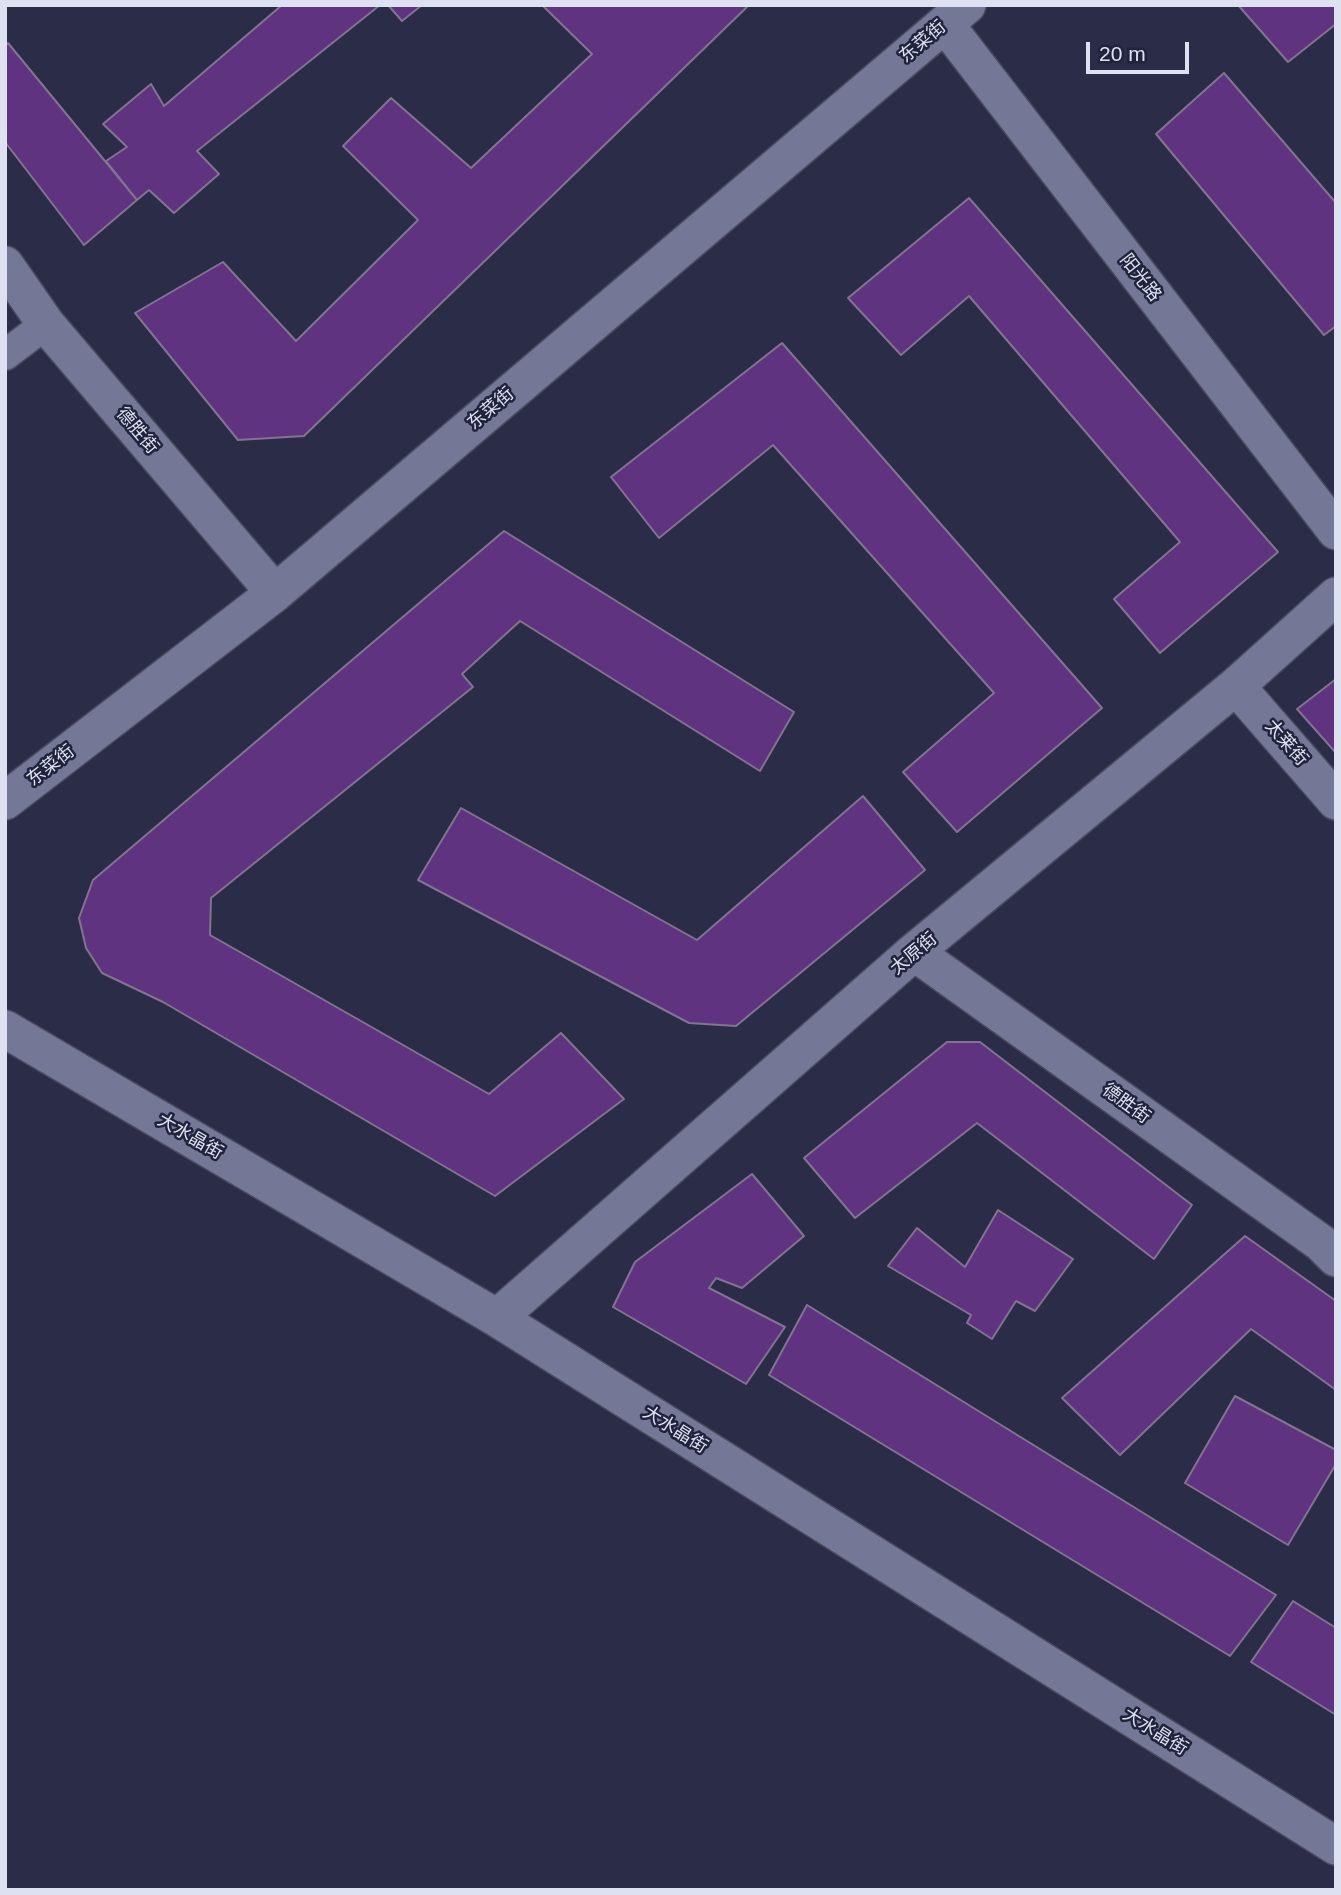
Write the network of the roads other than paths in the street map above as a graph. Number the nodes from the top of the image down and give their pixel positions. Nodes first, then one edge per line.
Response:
1 (956, 15) edge
2 (5, 265) edge
3 (46, 324) junction
4 (5, 355) edge
5 (1336, 531) edge
6 (275, 593) junction
7 (1336, 596) edge
8 (1236, 686) junction
9 (1336, 801) edge
10 (5, 802) edge
11 (914, 952) junction
12 (5, 1029) edge
13 (1331, 1244) edge
14 (497, 1318) junction
15 (1336, 1846) edge

1 - 5 street, 阳光路
1 - 6 street, 东菜街
2 - 3 street, 德胜街
3 - 4 street
3 - 6 street, 德胜街
6 - 10 street, 东菜街
7 - 8 street, 太原街
8 - 9 street, 太莱街
8 - 11 street, 太原街
11 - 13 street, 德胜街
11 - 14 street, 太原街
12 - 14 street, 大水晶街
14 - 15 street, 大水晶街

